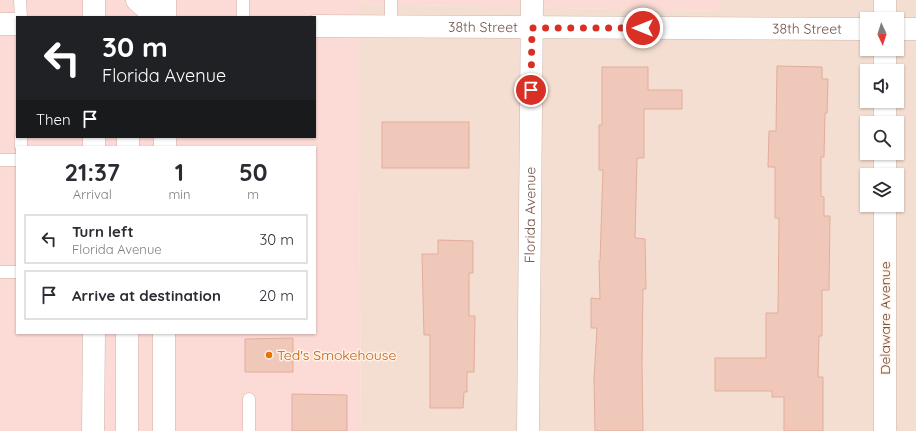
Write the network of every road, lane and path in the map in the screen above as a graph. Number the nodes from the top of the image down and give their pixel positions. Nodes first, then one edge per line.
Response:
1 (20, 0) edge
2 (94, 0) edge
3 (137, 0) edge
4 (165, 0) edge
5 (243, 0) edge
6 (391, 0) edge
7 (532, 0) edge
8 (885, 0) edge
9 (885, 12) edge
10 (21, 16) edge
11 (94, 16) edge
12 (155, 16) edge
13 (165, 16) edge
14 (243, 16) edge
15 (0, 24) edge
16 (16, 24) edge
17 (316, 26) edge
18 (391, 26) junction
19 (532, 28) junction
20 (860, 29) edge
21 (904, 29) edge
22 (916, 29) edge
23 (0, 160) edge
24 (16, 160) edge
25 (885, 212) edge
26 (0, 272) edge
27 (16, 272) edge
28 (94, 334) edge
29 (127, 334) edge
30 (164, 334) edge
31 (249, 399) dead end
32 (93, 431) edge
33 (127, 431) edge
34 (164, 431) edge
35 (249, 431) edge
36 (528, 431) edge
37 (885, 431) edge

1 - 10 lane
2 - 11 street
3 - 12 street
4 - 13 street
5 - 14 lane
6 - 18 lane
7 - 19 street, Florida Avenue
8 - 9 street
15 - 16 street
17 - 18 street, 38th Street
18 - 19 street, 38th Street
19 - 20 street, 38th Street
19 - 36 street, Florida Avenue
21 - 22 street
23 - 24 lane
25 - 37 street, Delaware Avenue
26 - 27 lane
28 - 32 street
29 - 33 street
30 - 34 street
31 - 35 lane

